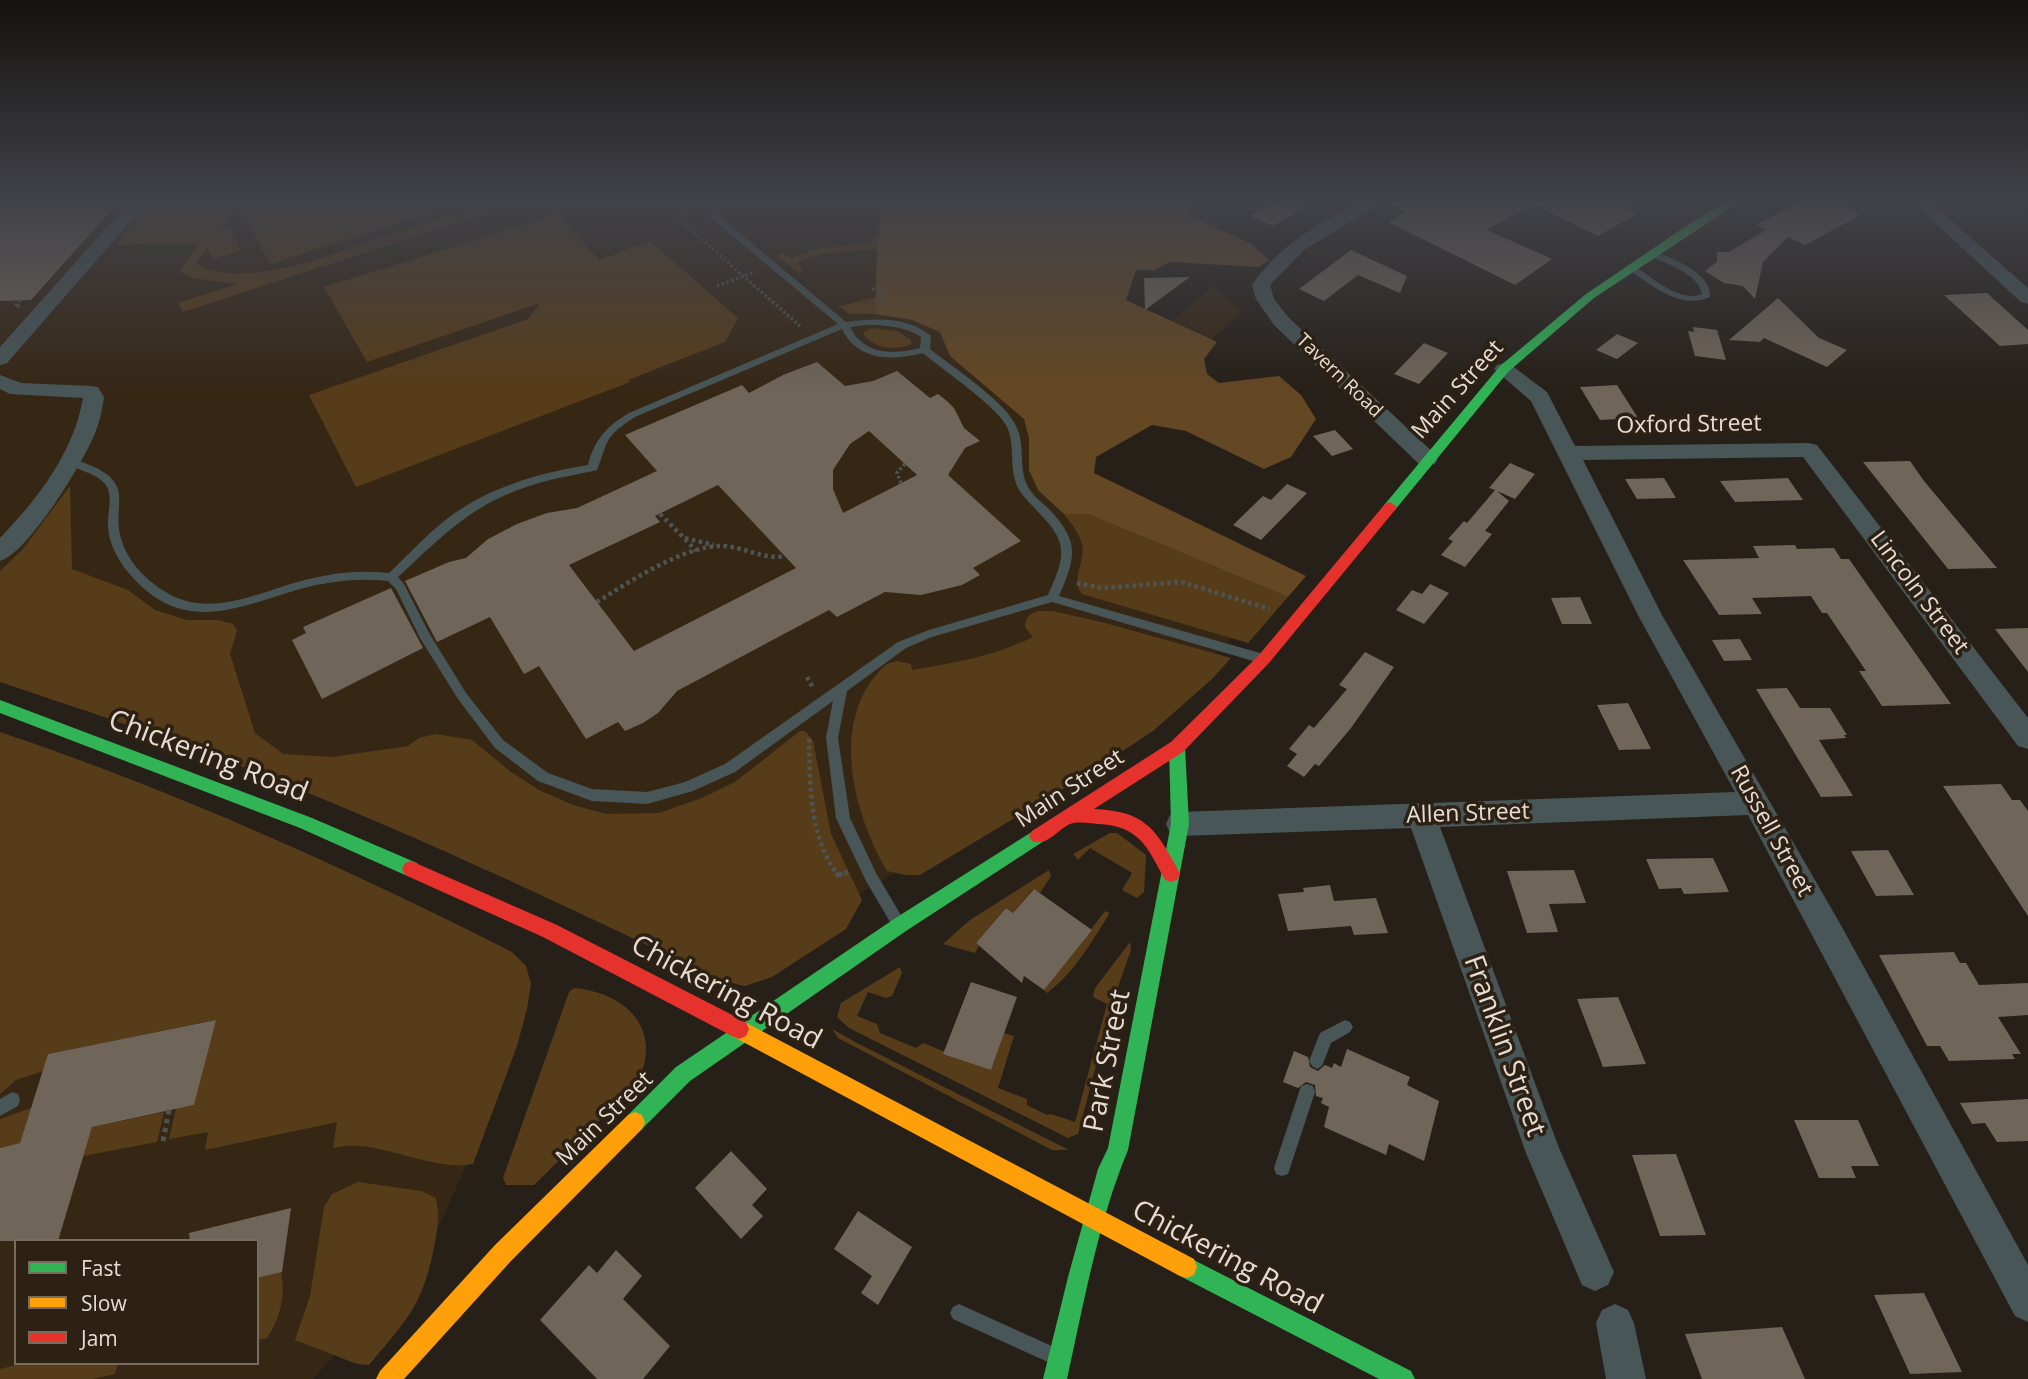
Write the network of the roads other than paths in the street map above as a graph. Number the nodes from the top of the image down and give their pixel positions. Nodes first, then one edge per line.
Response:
1 (84, 263) edge
2 (770, 263) edge
3 (1277, 263) edge
4 (1639, 263) edge
5 (1670, 263) edge
6 (1989, 263) edge
7 (1632, 268) junction
8 (1261, 285) joint
9 (2028, 298) edge
10 (844, 325) junction
11 (925, 350) junction
12 (0, 359) edge
13 (1504, 369) junction
14 (0, 381) edge
15 (1809, 450) joint
16 (1570, 453) junction
17 (1427, 459) junction
18 (70, 461) junction
19 (0, 553) edge
20 (391, 577) junction
21 (1052, 597) junction
22 (1264, 659) junction
23 (841, 690) junction
24 (0, 706) edge
25 (2028, 738) edge
26 (1177, 747) junction
27 (1755, 803) junction
28 (1072, 816) junction
29 (1422, 817) junction
30 (1181, 824) junction
31 (1171, 874) junction
32 (900, 925) junction
33 (1345, 1027) dead end
34 (746, 1032) junction
35 (1317, 1061) dead end
36 (1307, 1092) dead end
37 (1282, 1168) dead end
38 (1096, 1219) junction
39 (1595, 1272) dead end
40 (2028, 1303) edge
41 (959, 1314) dead end
42 (1615, 1323) dead end
43 (1060, 1358) junction
44 (388, 1379) edge
45 (1055, 1379) edge
46 (1403, 1379) edge
47 (1626, 1379) edge

1 - 12 street
2 - 10 lane
3 - 8 street
4 - 7 main road, Main Street
5 - 7 lane
6 - 9 street
7 - 13 main road, Main Street
8 - 17 street, Tavern Road
10 - 11 lane
10 - 11 lane
10 - 20 lane
11 - 21 lane
13 - 16 street, Russell Street
13 - 17 main road, Main Street
14 - 18 street
15 - 16 street, Oxford Street
15 - 25 street, Lincoln Street
16 - 27 street, Russell Street
17 - 22 main road, Main Street
18 - 19 street
18 - 20 lane
20 - 23 lane
21 - 22 lane
21 - 23 lane
22 - 26 main road, Main Street
23 - 32 lane
24 - 34 main road, Chickering Road
26 - 28 main road, Main Street
26 - 30 main road, Park Street
27 - 29 street, Allen Street
27 - 40 street, Russell Street
28 - 31 main road
28 - 32 main road, Main Street
29 - 30 street, Allen Street
29 - 39 street, Franklin Street
30 - 31 main road, Park Street
31 - 38 main road, Park Street
32 - 34 main road, Main Street
33 - 35 lane
34 - 38 main road, Chickering Road
34 - 44 main road, Main Street
36 - 37 lane
38 - 43 main road, Park Street
38 - 46 main road, Chickering Road
41 - 43 lane
42 - 47 street
43 - 45 main road, Park Street

